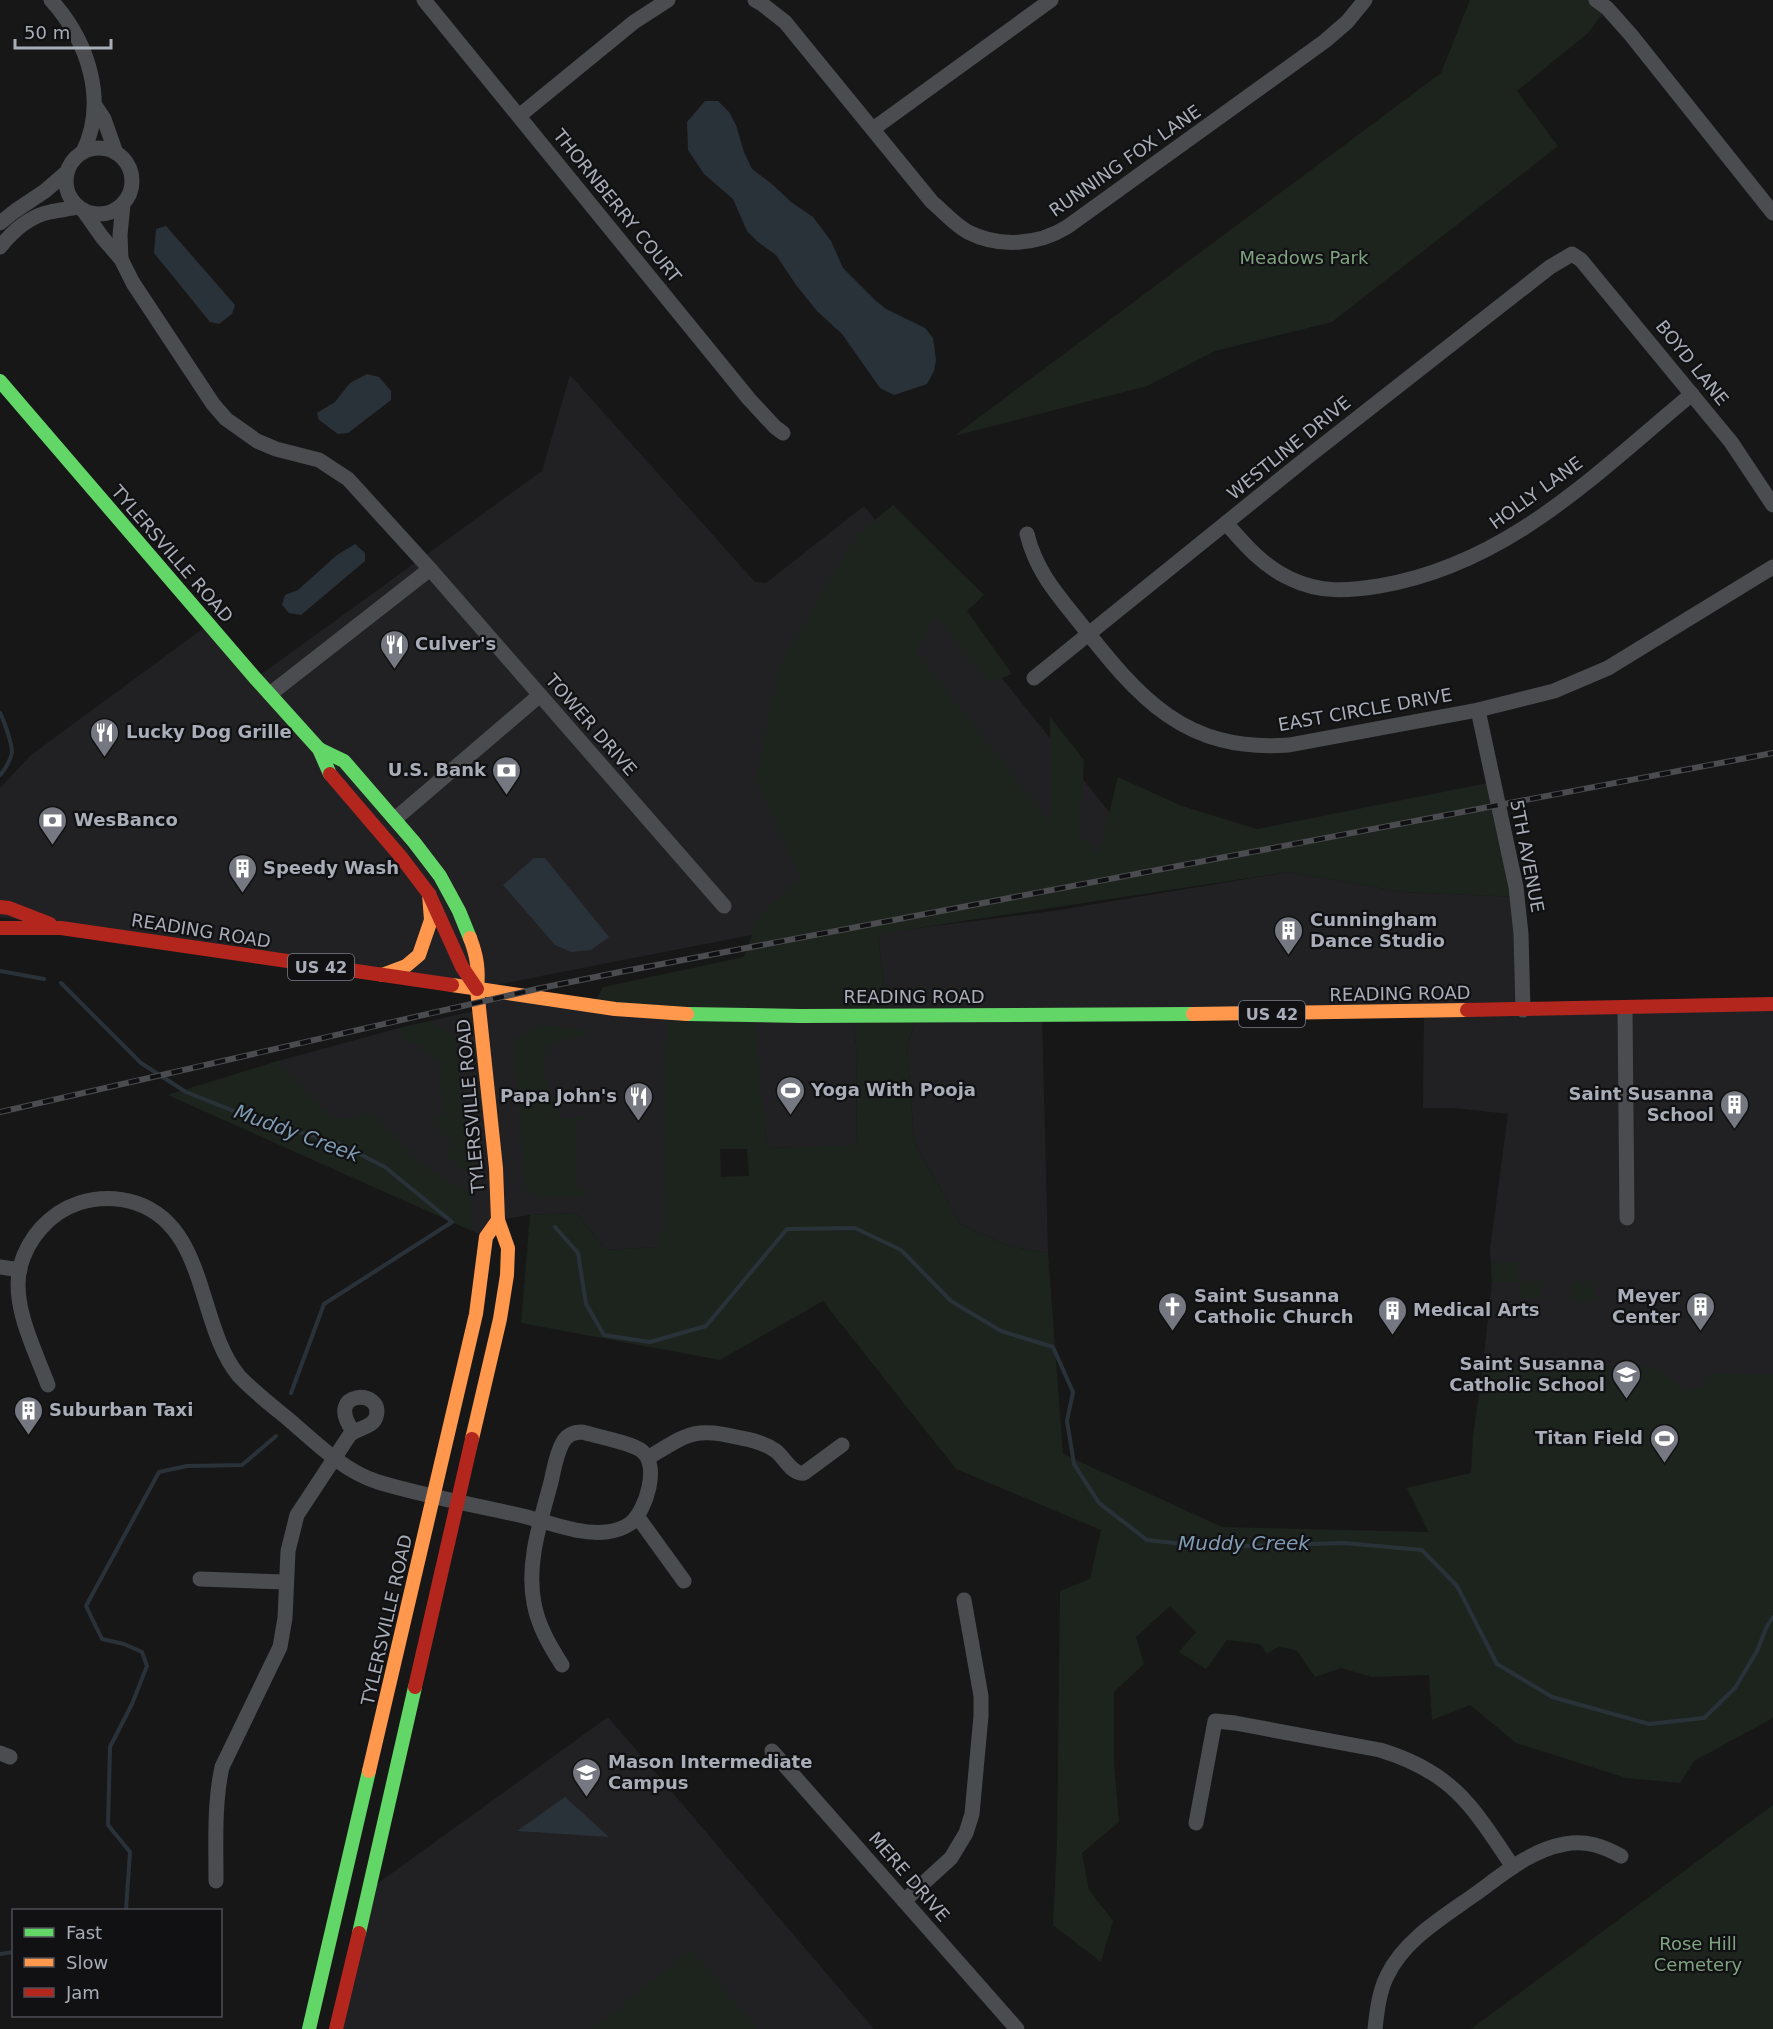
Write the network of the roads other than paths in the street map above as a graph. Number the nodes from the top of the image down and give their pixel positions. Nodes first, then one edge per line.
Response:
1 (51, 0) edge
2 (424, 0) edge
3 (666, 0) edge
4 (755, 0) edge
5 (1051, 0) edge
6 (1365, 0) edge
7 (1596, 0) edge
8 (96, 107) junction
9 (519, 116) junction
10 (873, 129) junction
11 (83, 152) junction
12 (116, 153) junction
13 (67, 172) junction
14 (123, 204) junction
15 (81, 209) junction
16 (1773, 213) edge
17 (0, 223) edge
18 (0, 247) edge
19 (1572, 254) joint
20 (122, 259) junction
21 (0, 381) edge
22 (1692, 394) junction
23 (783, 433) dead end
24 (1773, 505) edge
25 (1226, 523) junction
26 (1027, 534) dead end
27 (425, 564) junction
28 (1773, 567) edge
29 (1088, 633) junction
30 (1034, 678) dead end
31 (270, 694) junction
32 (540, 695) junction
33 (1479, 710) junction
34 (319, 749) junction
35 (395, 819) junction
36 (429, 894) junction
37 (724, 906) dead end
38 (0, 907) edge
39 (0, 928) edge
40 (61, 928) junction
41 (379, 975) junction
42 (477, 989) junction
43 (1773, 1004) edge
44 (1625, 1009) junction
45 (1523, 1010) junction
46 (1627, 1218) dead end
47 (498, 1220) junction
48 (0, 1267) edge
49 (20, 1270) junction
50 (48, 1385) dead end
51 (353, 1431) dead end
52 (842, 1444) dead end
53 (334, 1457) junction
54 (648, 1458) junction
55 (434, 1495) junction
56 (457, 1500) junction
57 (637, 1516) junction
58 (541, 1520) junction
59 (200, 1579) dead end
60 (684, 1581) dead end
61 (286, 1582) junction
62 (964, 1600) dead end
63 (562, 1665) dead end
64 (772, 1751) dead end
65 (1196, 1822) dead end
66 (1621, 1856) dead end
67 (1513, 1867) junction
68 (216, 1881) dead end
69 (904, 1901) junction
70 (309, 2029) edge
71 (336, 2029) edge
72 (1017, 2029) edge
73 (1375, 2029) edge

1 - 8 street
2 - 9 street, THORNBERRY COURT
3 - 9 street
4 - 10 street, RUNNING FOX LANE
5 - 10 street
6 - 10 street, RUNNING FOX LANE
7 - 16 street
8 - 11 street
8 - 12 street
9 - 23 street, THORNBERRY COURT
11 - 12 street
11 - 13 street
12 - 14 street
13 - 15 street
13 - 17 street
14 - 15 street
14 - 20 street
15 - 18 street
15 - 20 street
19 - 22 street, BOYD LANE
19 - 25 street, WESTLINE DRIVE
20 - 27 street, TOWER DRIVE
21 - 31 main road, TYLERSVILLE ROAD
22 - 24 street, BOYD LANE
22 - 25 street, HOLLY LANE
25 - 29 street, WESTLINE DRIVE
26 - 29 street, EAST CIRCLE DRIVE
27 - 31 street
27 - 32 street, TOWER DRIVE
28 - 33 street, EAST CIRCLE DRIVE
29 - 30 street, WESTLINE DRIVE
29 - 33 street, EAST CIRCLE DRIVE
31 - 34 main road, TYLERSVILLE ROAD
32 - 35 street
32 - 37 street, TOWER DRIVE
33 - 45 street, 5TH AVENUE
34 - 35 main road, TYLERSVILLE ROAD
34 - 36 main road, TYLERSVILLE ROAD
35 - 42 main road, TYLERSVILLE ROAD
36 - 41 main road
36 - 42 main road, TYLERSVILLE ROAD
38 - 40 main road, READING ROAD / US 42
39 - 40 main road, READING ROAD / US 42
40 - 41 main road, READING ROAD / US 42
41 - 42 main road, READING ROAD / US 42
42 - 45 main road, READING ROAD / US 42
42 - 47 main road, TYLERSVILLE ROAD
43 - 44 main road, READING ROAD / US 42
44 - 45 main road, READING ROAD / US 42
44 - 46 street
47 - 55 main road, TYLERSVILLE ROAD
47 - 56 main road, TYLERSVILLE ROAD
48 - 49 street
49 - 50 street
49 - 53 street
51 - 53 street
52 - 54 street
53 - 55 street
53 - 61 street
54 - 57 street
54 - 58 street
55 - 56 street
55 - 70 main road, TYLERSVILLE ROAD
56 - 58 street
56 - 71 main road, TYLERSVILLE ROAD
57 - 58 street
57 - 60 street
58 - 63 street
59 - 61 street
61 - 68 street
62 - 69 street
64 - 69 street, MERE DRIVE
65 - 67 street
66 - 67 street
67 - 73 street
69 - 72 street, MERE DRIVE

